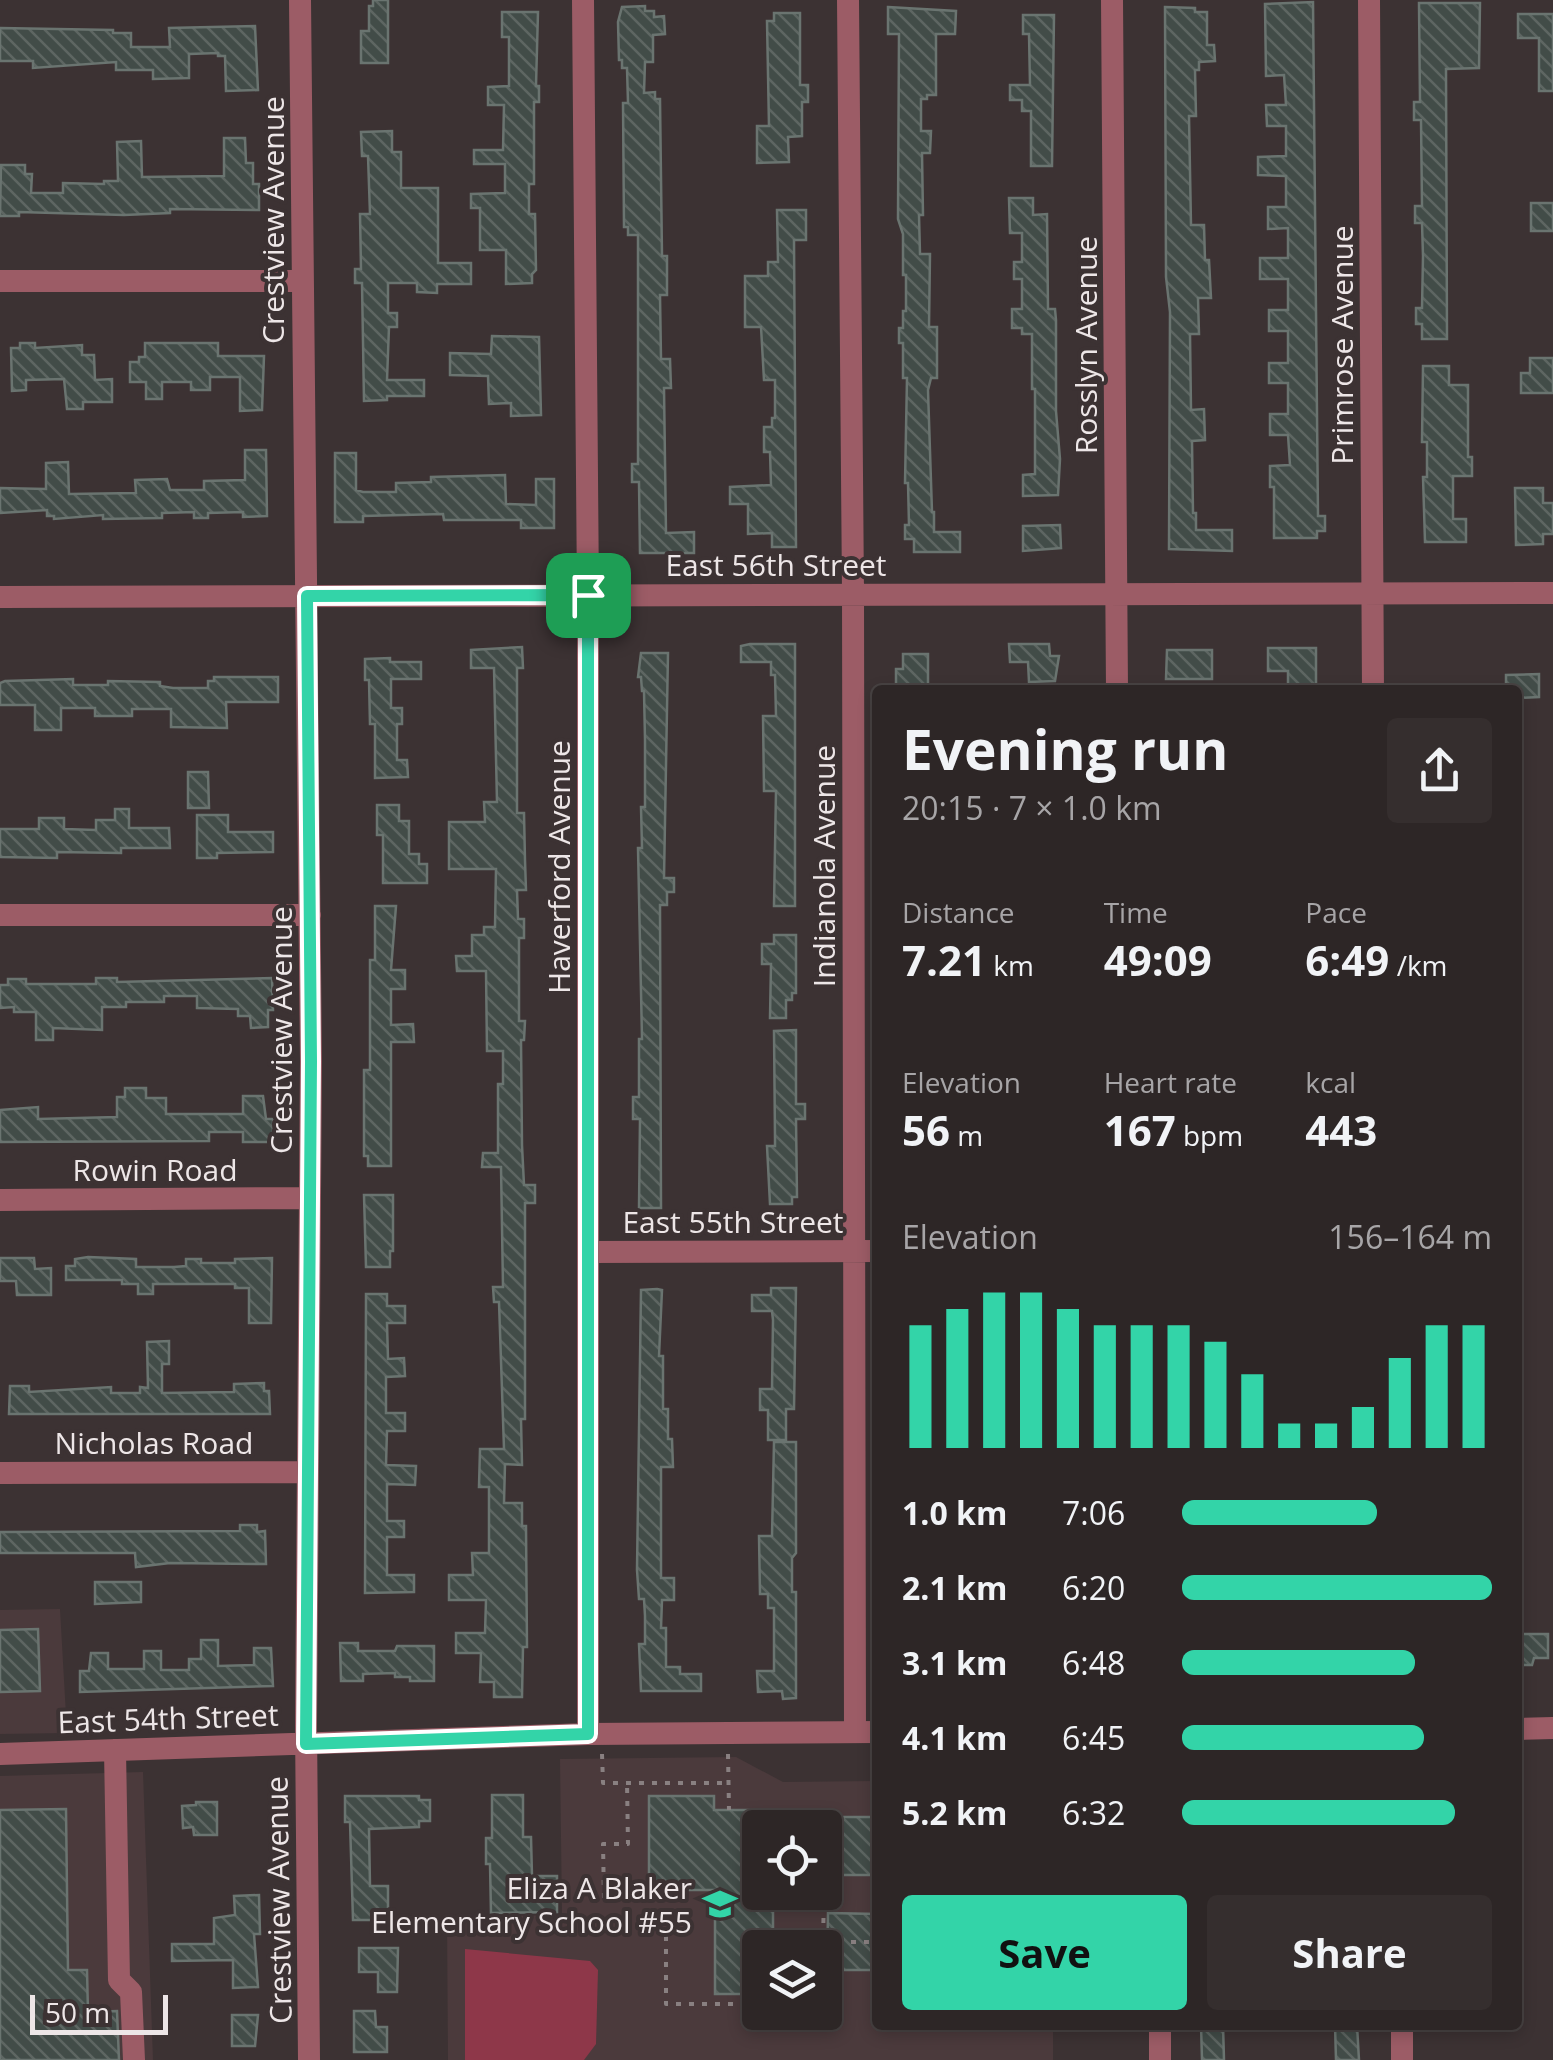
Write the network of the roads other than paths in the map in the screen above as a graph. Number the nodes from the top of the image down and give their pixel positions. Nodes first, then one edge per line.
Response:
1 (300, 0) edge
2 (583, 0) edge
3 (848, 0) edge
4 (1112, 0) edge
5 (1369, 0) edge
6 (0, 281) edge
7 (301, 281) junction
8 (853, 593) junction
9 (1117, 593) junction
10 (1372, 593) junction
11 (1553, 593) edge
12 (588, 595) junction
13 (307, 596) junction
14 (0, 597) edge
15 (1117, 685) edge
16 (1373, 685) edge
17 (0, 915) edge
18 (310, 915) junction
19 (310, 1198) junction
20 (0, 1200) edge
21 (866, 1251) edge
22 (589, 1252) junction
23 (0, 1472) edge
24 (308, 1472) junction
25 (1522, 1728) edge
26 (1553, 1728) edge
27 (866, 1732) edge
28 (595, 1742) junction
29 (306, 1744) junction
30 (115, 1750) junction
31 (0, 1754) edge
32 (1160, 2030) edge
33 (1402, 2030) edge
34 (134, 2060) edge
35 (309, 2060) edge
36 (1160, 2060) edge
37 (1402, 2060) edge

1 - 7 street, Crestview Avenue
2 - 12 street, Haverford Avenue
3 - 8 street, Indianola Avenue
4 - 9 street, Rosslyn Avenue
5 - 10 street, Primrose Avenue
6 - 7 street
7 - 13 street, Crestview Avenue
8 - 9 street, East 56th Street
8 - 12 street, East 56th Street
8 - 21 street, Indianola Avenue
9 - 10 street, East 56th Street
9 - 15 street, Rosslyn Avenue
10 - 11 street, East 56th Street
10 - 16 street, Primrose Avenue
12 - 13 street, East 56th Street
12 - 22 street, Haverford Avenue
13 - 14 street, East 56th Street
13 - 18 street, Crestview Avenue
17 - 18 street
18 - 19 street, Crestview Avenue
19 - 20 street, Rowin Road
19 - 24 street, Crestview Avenue
21 - 22 street, East 55th Street
21 - 27 street, Indianola Avenue
22 - 28 street, Haverford Avenue
23 - 24 street, Nicholas Road
24 - 29 street, Crestview Avenue
25 - 26 street
27 - 28 street, East 54th Street
28 - 29 street, East 54th Street
29 - 30 street, East 54th Street
29 - 35 street, Crestview Avenue
30 - 31 street, East 54th Street
30 - 34 street
32 - 36 street
33 - 37 street

